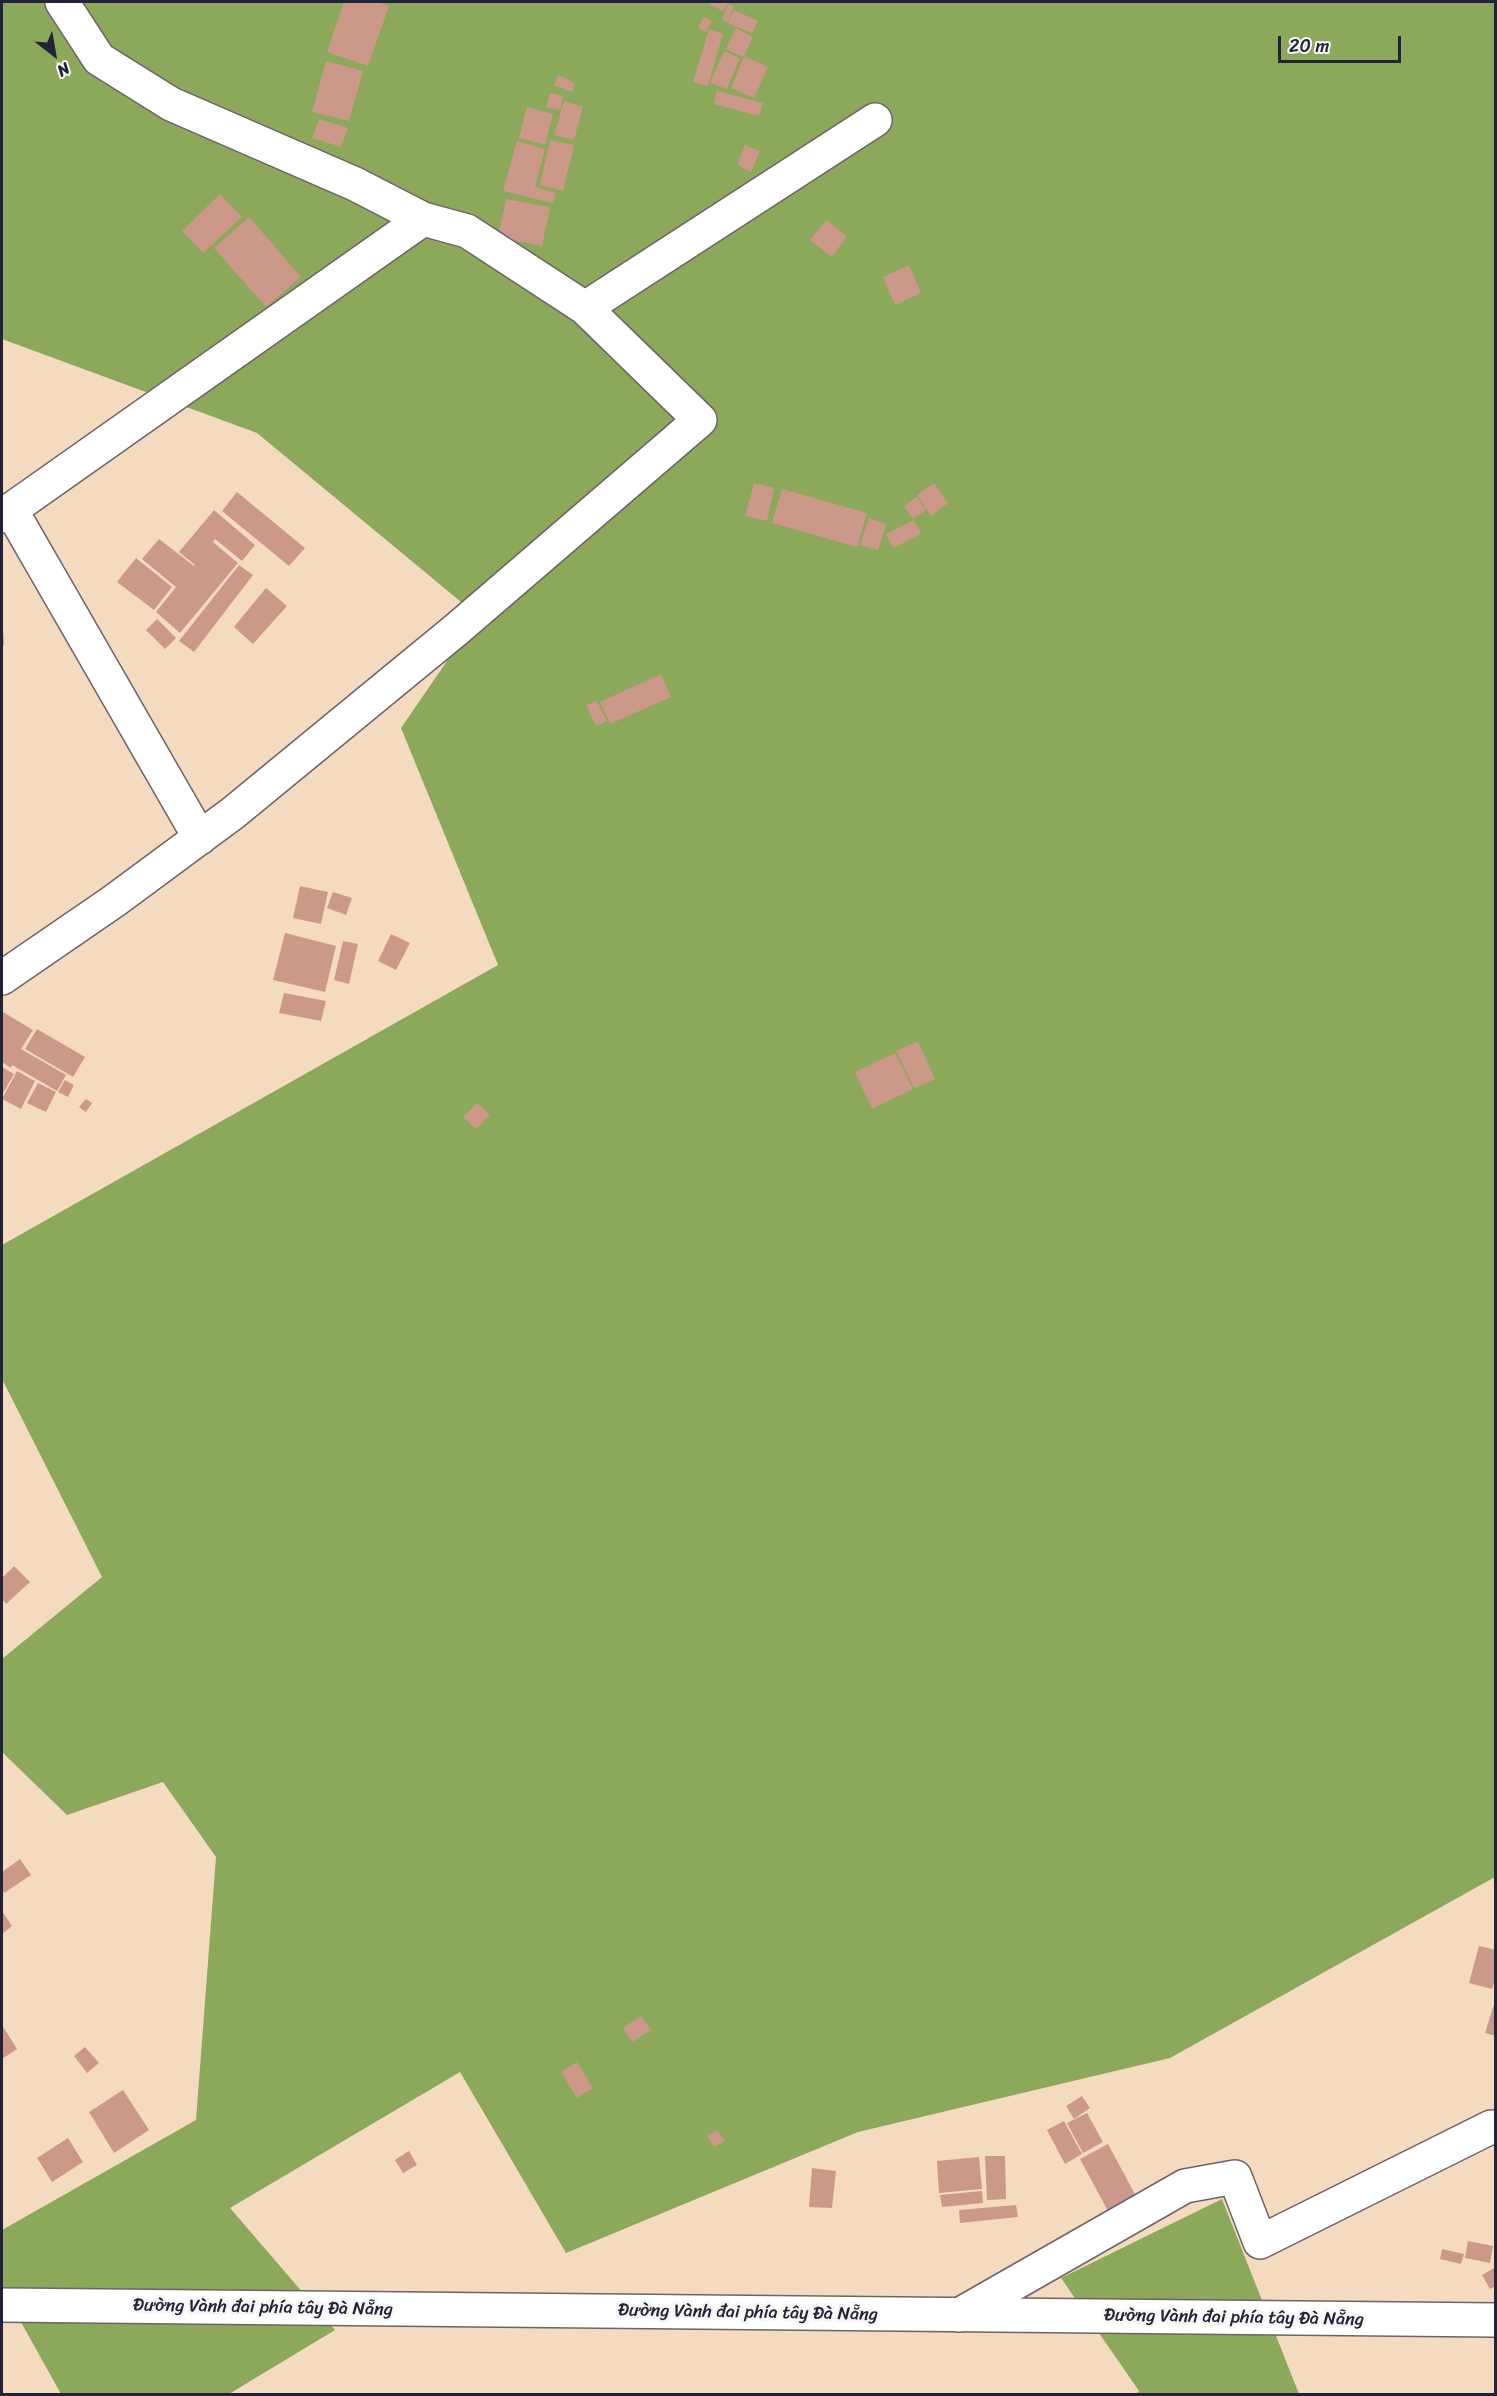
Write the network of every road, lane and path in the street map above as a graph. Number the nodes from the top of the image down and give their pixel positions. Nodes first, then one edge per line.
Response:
1 (62, 2) edge
2 (875, 120) dead end
3 (423, 219) junction
4 (585, 308) junction
5 (6, 513) edge
6 (200, 838) junction
7 (2, 978) edge
8 (1496, 2128) edge
9 (2, 2305) edge
10 (959, 2315) junction
11 (1496, 2320) edge

1 - 3 street
2 - 4 street
3 - 4 street
3 - 5 street
4 - 6 street
5 - 6 street
6 - 7 street
8 - 10 street
9 - 10 street, Đường Vành đai phía tây Đà Nẵng
10 - 11 street, Đường Vành đai phía tây Đà Nẵng

